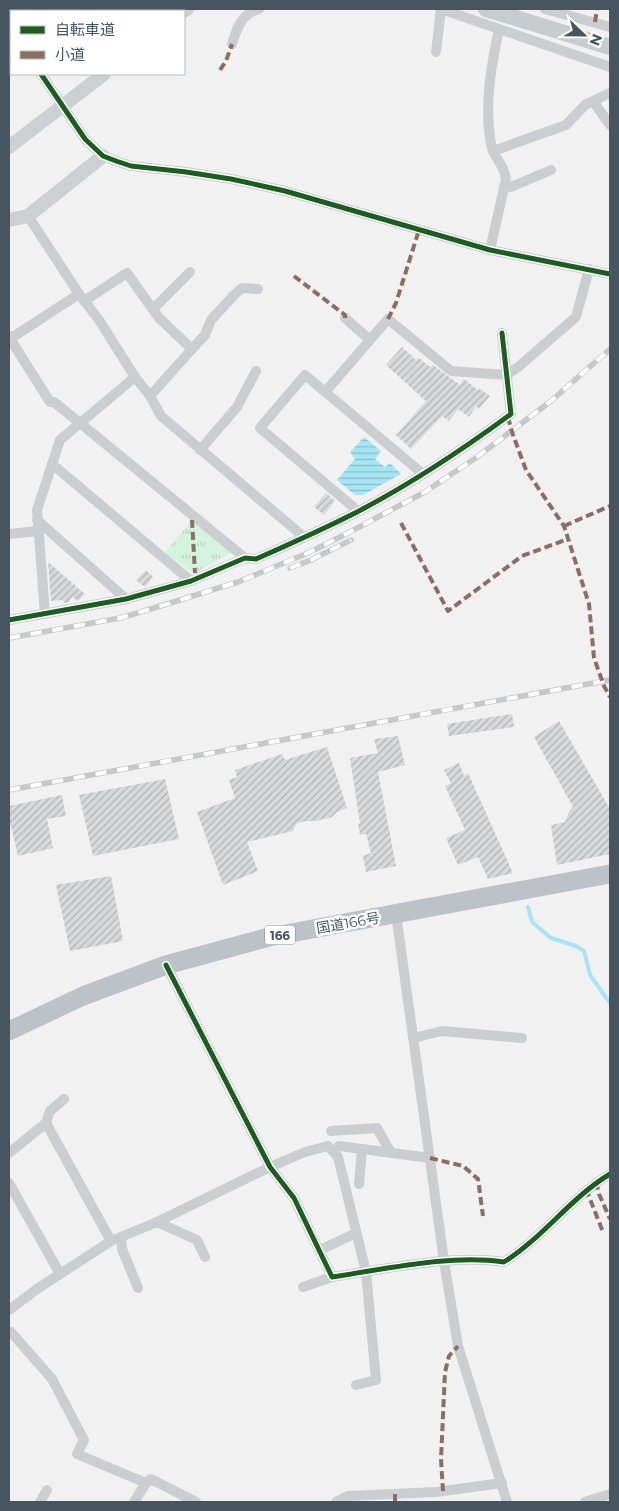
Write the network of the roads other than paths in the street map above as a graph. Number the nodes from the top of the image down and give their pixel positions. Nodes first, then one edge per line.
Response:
1 (259, 9) edge
2 (441, 9) edge
3 (486, 9) edge
4 (545, 9) edge
5 (610, 26) edge
6 (500, 29) junction
7 (232, 44) dead end
8 (610, 46) edge
9 (436, 52) dead end
10 (610, 67) edge
11 (42, 75) edge
12 (103, 75) edge
13 (610, 93) edge
14 (593, 101) junction
15 (63, 106) junction
16 (610, 125) edge
17 (9, 146) edge
18 (493, 152) junction
19 (103, 156) junction
20 (551, 170) dead end
21 (504, 186) junction
22 (28, 216) junction
23 (9, 220) edge
24 (490, 250) junction
25 (589, 269) junction
26 (190, 272) dead end
27 (610, 274) edge
28 (258, 289) dead end
29 (82, 298) junction
30 (153, 309) junction
31 (345, 318) dead end
32 (502, 333) dead end
33 (9, 337) edge
34 (370, 340) junction
35 (192, 349) junction
36 (256, 371) dead end
37 (506, 375) junction
38 (135, 377) junction
39 (326, 391) junction
40 (150, 396) junction
41 (80, 423) junction
42 (200, 450) junction
43 (52, 464) junction
44 (423, 474) junction
45 (358, 512) junction
46 (37, 525) junction
47 (9, 534) edge
48 (304, 538) junction
49 (245, 558) junction
50 (191, 581) junction
51 (126, 599) junction
52 (45, 614) junction
53 (9, 620) edge
54 (610, 874) edge
55 (396, 914) junction
56 (166, 966) junction
57 (9, 1031) edge
58 (413, 1038) junction
59 (522, 1038) dead end
60 (64, 1099) dead end
61 (46, 1123) junction
62 (331, 1131) dead end
63 (339, 1146) dead end
64 (362, 1149) junction
65 (9, 1153) edge
66 (390, 1153) junction
67 (430, 1158) junction
68 (270, 1167) junction
69 (610, 1174) edge
70 (9, 1183) edge
71 (359, 1184) dead end
72 (157, 1222) junction
73 (356, 1233) junction
74 (116, 1239) junction
75 (320, 1250) junction
76 (205, 1256) dead end
77 (444, 1261) junction
78 (366, 1272) junction
79 (60, 1274) junction
80 (332, 1277) junction
81 (303, 1287) dead end
82 (138, 1288) dead end
83 (9, 1310) edge
84 (9, 1332) edge
85 (356, 1385) dead end
86 (146, 1483) junction
87 (502, 1483) junction
88 (47, 1490) dead end
89 (610, 1494) edge
90 (40, 1502) edge
91 (134, 1502) edge
92 (196, 1502) edge
93 (336, 1502) edge
94 (507, 1502) edge
95 (585, 1502) edge

1 - 7 street
2 - 6 street
2 - 9 street
3 - 8 main road
4 - 5 street
6 - 10 street
6 - 18 street
11 - 15 street
12 - 15 street
13 - 14 street
14 - 16 street
14 - 18 street
15 - 17 street
15 - 19 street
18 - 21 street
19 - 22 street
19 - 24 street
20 - 21 street
21 - 24 street
22 - 23 street
22 - 29 street
24 - 25 street
25 - 27 street
25 - 37 street
26 - 30 street
28 - 35 street
29 - 30 street
29 - 33 street
29 - 38 street
30 - 35 street
31 - 34 street
32 - 37 street
33 - 41 street
34 - 37 street
34 - 39 street
35 - 40 street
36 - 42 street
37 - 44 street
38 - 40 street
38 - 41 street
39 - 44 street
39 - 45 street
40 - 42 street
41 - 43 street
41 - 49 street
42 - 48 street
43 - 46 street
43 - 50 street
44 - 45 street
45 - 48 street
46 - 47 street
46 - 51 street
46 - 52 street
48 - 49 street
49 - 50 street
50 - 51 street
51 - 52 street
52 - 53 street
54 - 55 highway, 国道166号 / 166
55 - 56 highway, 国道166号 / 166
55 - 58 street
56 - 57 highway, 国道166号 / 166
56 - 68 street
58 - 59 street
58 - 67 street
60 - 61 street
61 - 65 street
61 - 74 street
62 - 66 street
63 - 64 street
64 - 66 street
64 - 71 street
66 - 67 street
67 - 77 street
68 - 72 street
68 - 73 street
68 - 75 street
69 - 77 street
70 - 79 street
72 - 74 street
72 - 76 street
73 - 75 street
73 - 78 street
74 - 79 street
74 - 82 street
75 - 80 street
77 - 78 street
77 - 87 street
78 - 80 street
78 - 85 street
79 - 83 street
80 - 81 street
84 - 86 street
86 - 91 street
86 - 92 street
87 - 93 street
87 - 94 street
88 - 90 street
89 - 95 street

